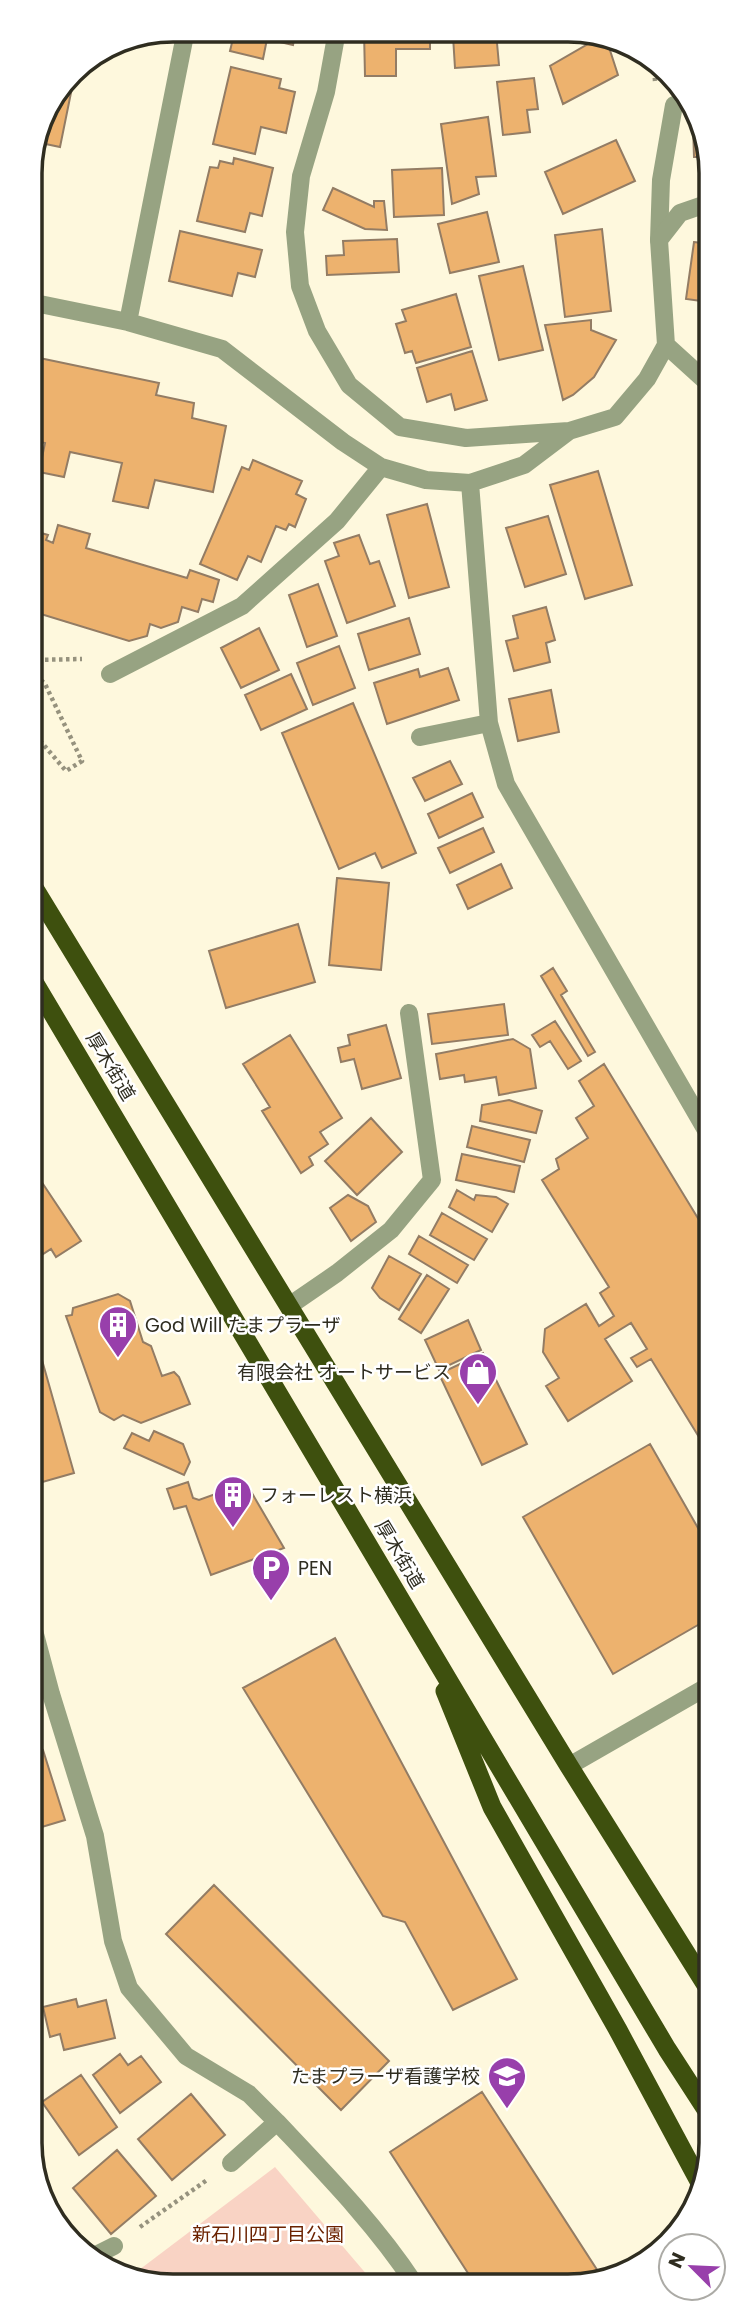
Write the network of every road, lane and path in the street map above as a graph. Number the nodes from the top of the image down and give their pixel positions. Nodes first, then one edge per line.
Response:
1 (184, 42) edge
2 (335, 42) edge
3 (674, 105) dead end
4 (699, 207) edge
5 (659, 240) junction
6 (42, 304) edge
7 (128, 322) junction
8 (666, 345) junction
9 (699, 375) edge
10 (569, 431) junction
11 (381, 467) junction
12 (470, 483) junction
13 (42, 660) edge
14 (110, 674) joint
15 (42, 681) edge
16 (489, 723) junction
17 (420, 737) dead end
18 (42, 743) edge
19 (42, 901) edge
20 (42, 996) edge
21 (410, 1013) dead end
22 (699, 1118) edge
23 (289, 1306) junction
24 (424, 1639) junction
25 (42, 1660) edge
26 (699, 1691) edge
27 (569, 1766) junction
28 (699, 1974) edge
29 (699, 2098) edge
30 (277, 2122) junction
31 (231, 2163) joint
32 (695, 2173) edge
33 (114, 2246) joint
34 (102, 2252) edge
35 (407, 2274) edge

1 - 7 street
2 - 10 street
3 - 5 street
4 - 5 street
5 - 8 street
6 - 7 street
7 - 11 street
8 - 9 street
8 - 10 street
10 - 12 street
11 - 12 street
11 - 14 street
12 - 16 street
13 - 14 path
15 - 18 path
16 - 17 street
16 - 22 street
19 - 23 highway, 厚木街道
20 - 24 highway, 厚木街道
21 - 23 street
23 - 27 highway, 厚木街道
24 - 29 highway, 厚木街道
24 - 32 highway
25 - 30 street
26 - 27 street
27 - 28 highway, 厚木街道
30 - 31 street
30 - 35 street
31 - 33 path
33 - 34 street

